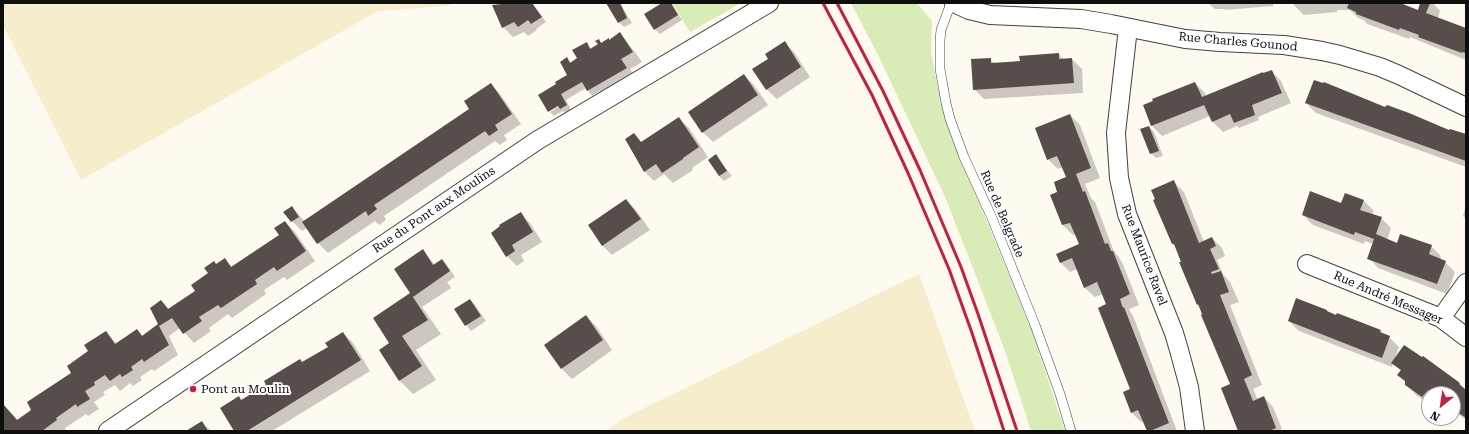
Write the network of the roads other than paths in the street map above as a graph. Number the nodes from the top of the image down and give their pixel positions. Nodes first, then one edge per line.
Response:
1 (769, 3) edge
2 (953, 3) edge
3 (1128, 28) junction
4 (1466, 107) edge
5 (1308, 264) dead end
6 (1466, 283) edge
7 (1441, 318) junction
8 (1466, 337) edge
9 (108, 431) edge
10 (1071, 431) edge
11 (1195, 431) edge

1 - 9 street, Rue du Pont aux Moulins
2 - 3 street, Rue Charles Gounod
2 - 10 lane, Rue de Belgrade
3 - 4 street, Rue Charles Gounod
3 - 11 street, Rue Maurice Ravel
5 - 7 street, Rue André Messager
6 - 7 street
7 - 8 street, Rue André Messager

